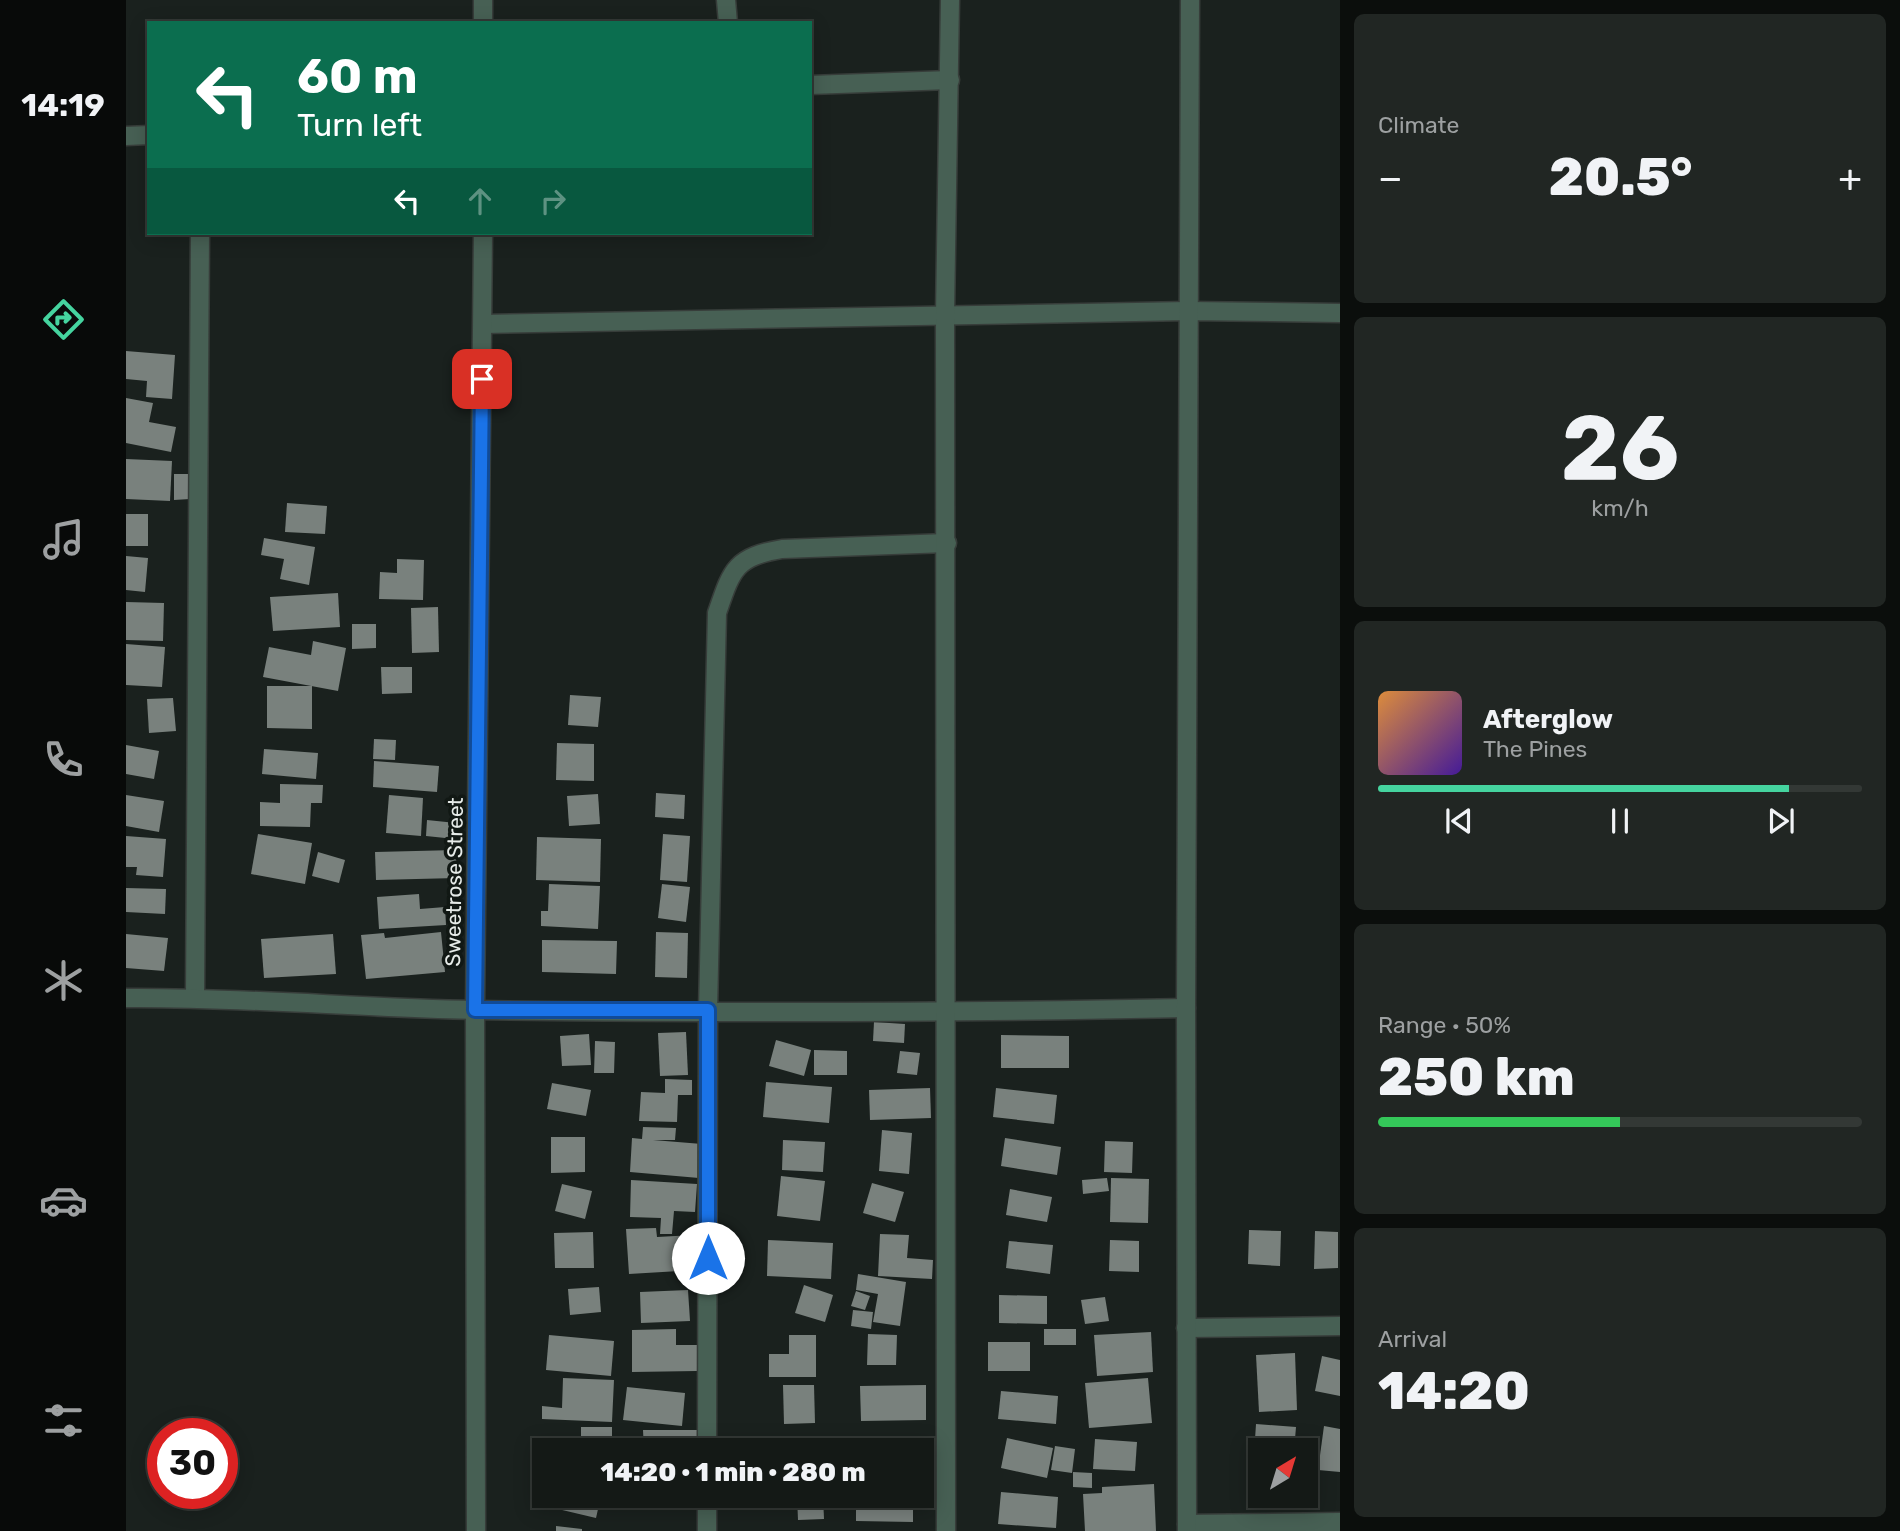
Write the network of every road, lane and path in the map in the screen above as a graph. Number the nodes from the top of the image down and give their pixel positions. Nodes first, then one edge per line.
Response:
1 (483, 0) edge
2 (726, 0) edge
3 (950, 0) edge
4 (1190, 0) edge
5 (483, 21) edge
6 (728, 21) edge
7 (950, 80) junction
8 (812, 85) edge
9 (147, 135) edge
10 (126, 136) edge
11 (200, 235) edge
12 (483, 235) edge
13 (1188, 311) junction
14 (1340, 313) edge
15 (946, 314) junction
16 (483, 324) junction
17 (947, 543) junction
18 (195, 997) junction
19 (126, 998) edge
20 (1186, 1009) junction
21 (475, 1010) junction
22 (708, 1010) junction
23 (946, 1013) junction
24 (1340, 1326) edge
25 (1186, 1328) junction
26 (707, 1438) edge
27 (707, 1508) edge
28 (1340, 1522) edge
29 (1187, 1528) edge
30 (475, 1531) edge
31 (707, 1531) edge
32 (946, 1531) edge

1 - 5 street
2 - 6 street
3 - 7 street
4 - 13 street
7 - 8 street
7 - 15 street
9 - 10 street
11 - 18 street
12 - 16 street, Sweetrose Street
13 - 14 street
13 - 15 street
13 - 20 street
15 - 16 street
15 - 17 street
16 - 21 street, Sweetrose Street
17 - 22 street
17 - 23 street
18 - 19 street
18 - 21 street
20 - 23 street
20 - 25 street
21 - 22 street
21 - 30 street, Sweetrose Street
22 - 23 street
22 - 26 street
23 - 32 street
24 - 25 street
25 - 29 street
27 - 31 street
28 - 29 street

